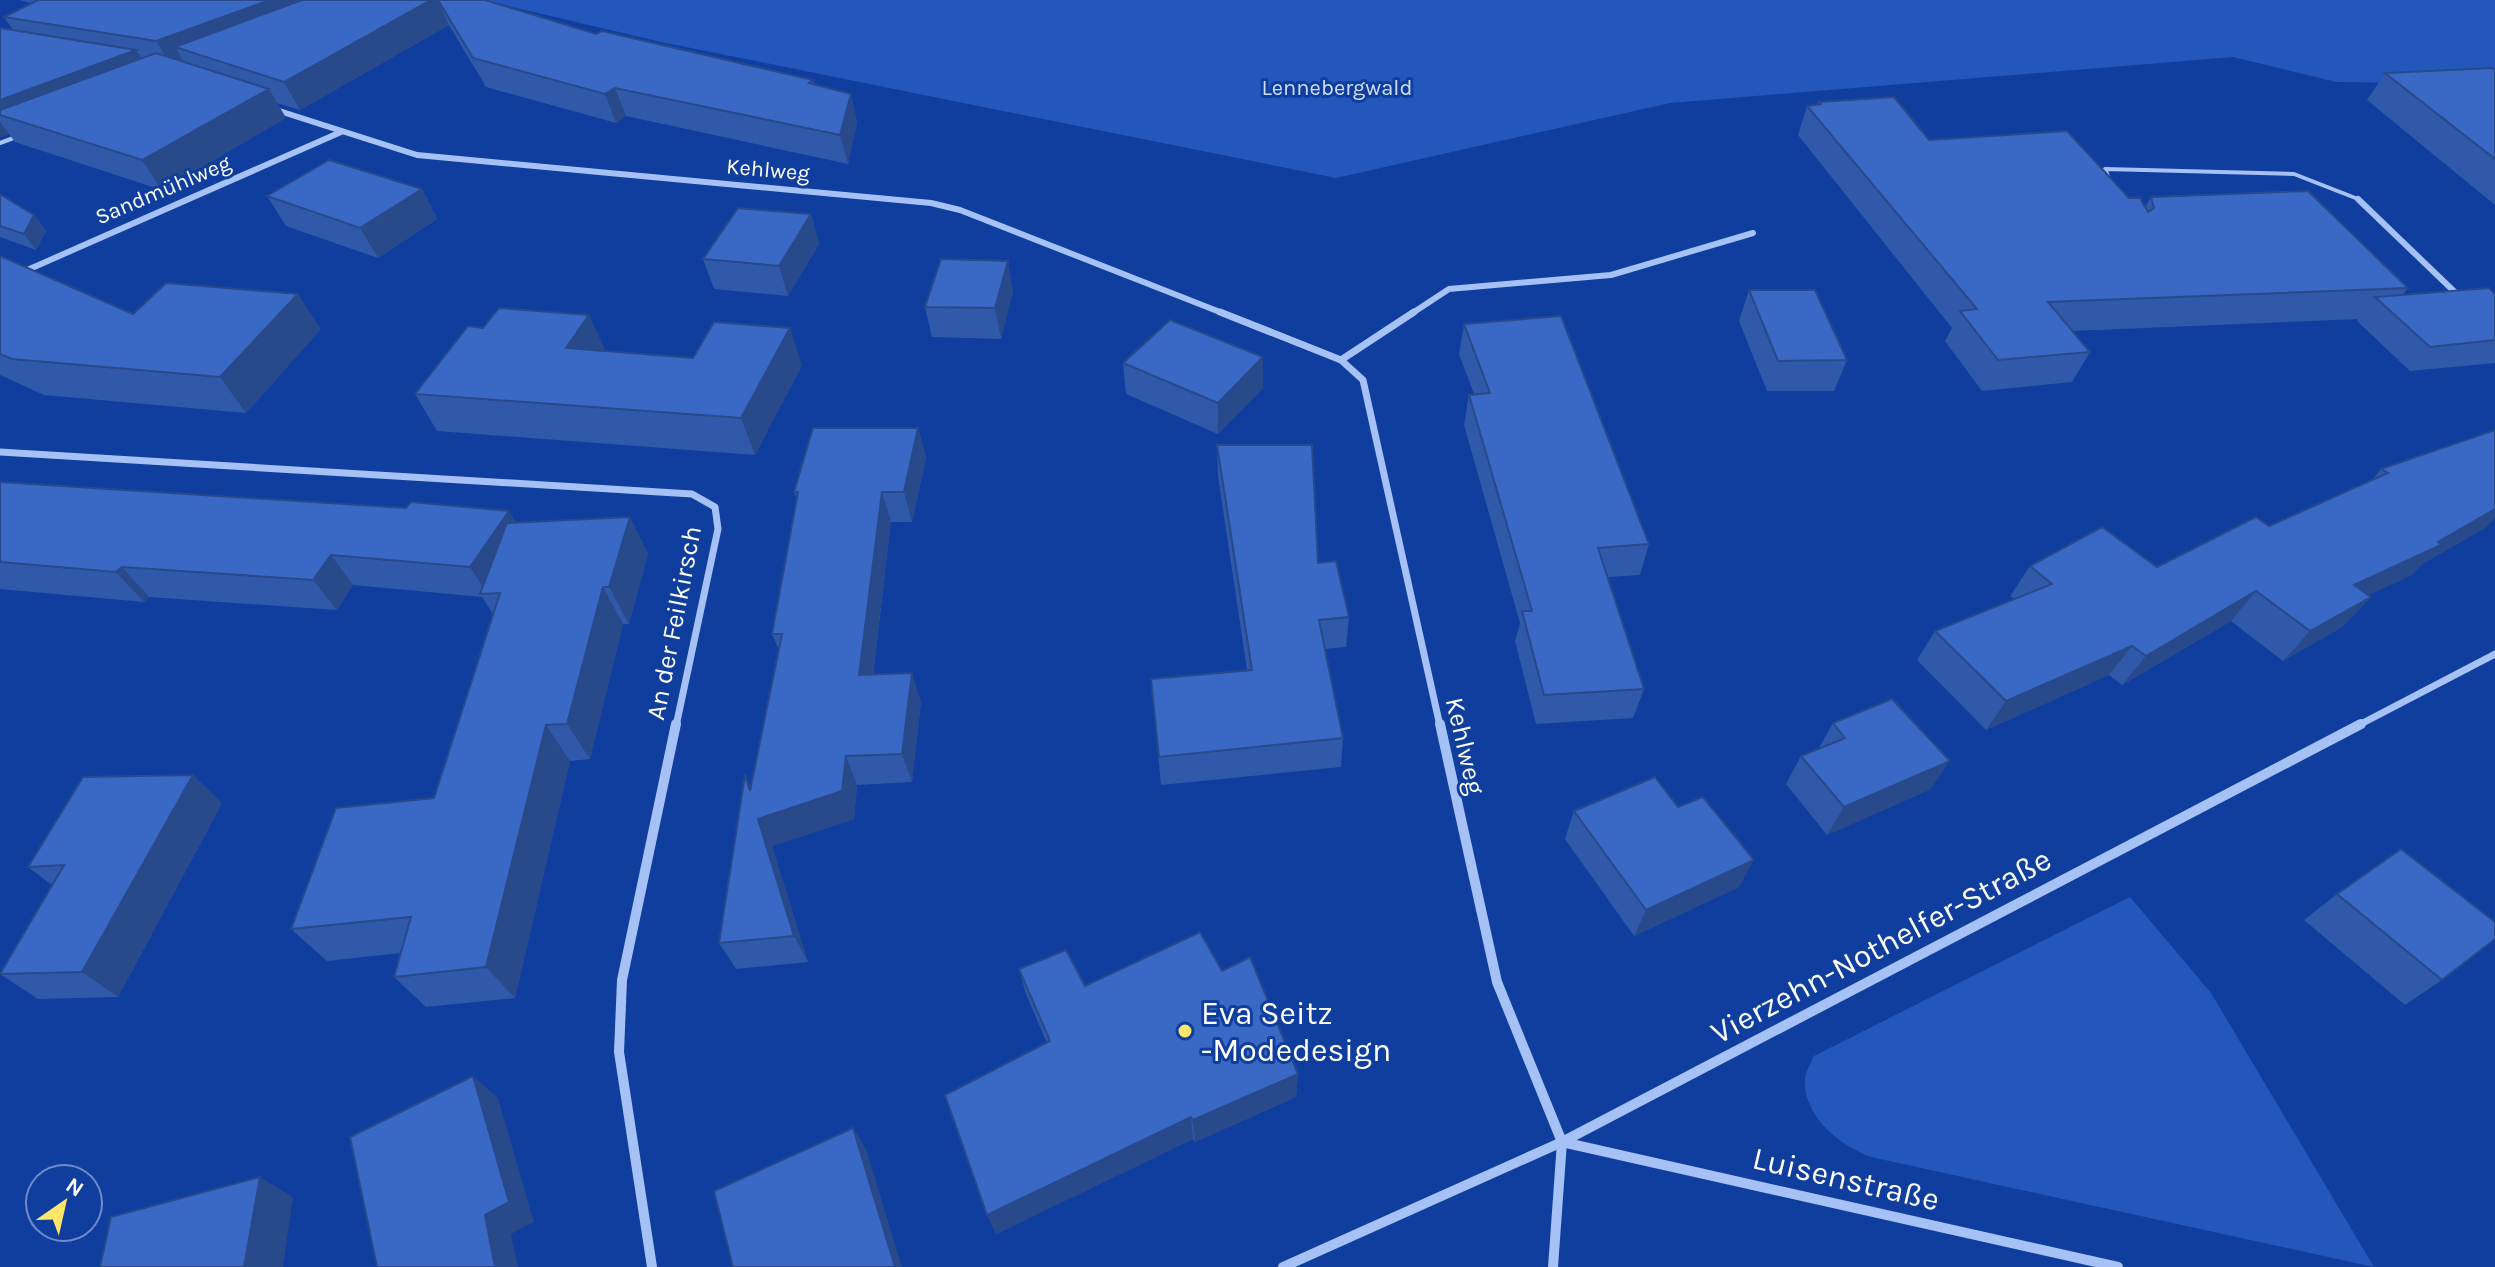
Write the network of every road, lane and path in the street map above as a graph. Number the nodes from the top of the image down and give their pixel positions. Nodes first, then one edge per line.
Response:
1 (266, 106) edge
2 (29, 132) edge
3 (342, 132) junction
4 (0, 143) edge
5 (2110, 183) edge
6 (2358, 199) joint
7 (1753, 233) dead end
8 (0, 282) edge
9 (2472, 308) edge
10 (1341, 360) junction
11 (0, 452) edge
12 (2495, 654) edge
13 (1562, 1142) junction
14 (652, 1267) edge
15 (1283, 1267) edge
16 (1553, 1267) edge
17 (2118, 1267) edge

1 - 3 street, Kehlweg
2 - 4 lane
3 - 8 street, Sandmühlweg
3 - 10 street, Kehlweg
5 - 6 lane
6 - 9 street
7 - 10 street
10 - 13 street, Kehlweg
11 - 14 street, An der Feilkirsch
12 - 13 street, Vierzehn-Nothelfer-Straße
13 - 15 street, Vierzehn-Nothelfer-Straße
13 - 16 street
13 - 17 street, Luisenstraße

